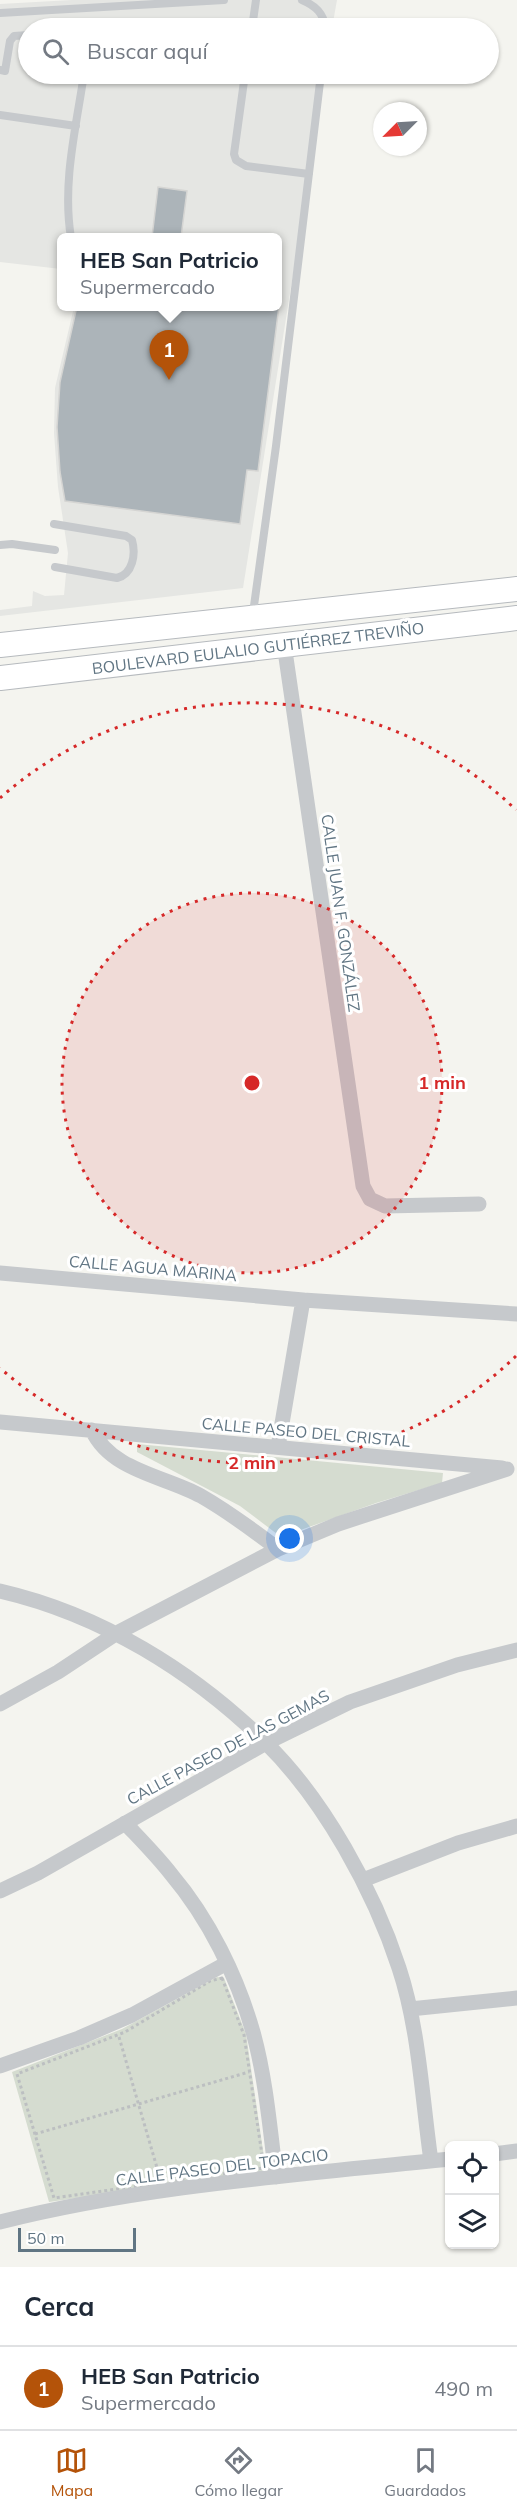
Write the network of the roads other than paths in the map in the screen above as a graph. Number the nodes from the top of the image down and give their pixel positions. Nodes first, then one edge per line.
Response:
1 (224, 0) edge
2 (256, 0) edge
3 (302, 0) edge
4 (0, 13) edge
5 (253, 18) edge
6 (323, 18) edge
7 (18, 36) edge
8 (0, 70) edge
9 (82, 84) edge
10 (244, 84) edge
11 (320, 84) edge
12 (0, 115) edge
13 (76, 126) junction
14 (309, 174) junction
15 (71, 233) edge
16 (54, 524) dead end
17 (0, 545) edge
18 (55, 550) dead end
19 (55, 567) dead end
20 (517, 590) edge
21 (253, 617) junction
22 (517, 618) edge
23 (67, 637) junction
24 (284, 644) junction
25 (0, 645) edge
26 (95, 667) junction
27 (0, 678) edge
28 (479, 1204) dead end
29 (0, 1273) edge
30 (303, 1300) junction
31 (517, 1314) edge
32 (0, 1422) edge
33 (92, 1430) junction
34 (278, 1447) junction
35 (512, 1468) edge
36 (278, 1549) junction
37 (0, 1592) edge
38 (117, 1633) junction
39 (517, 1650) edge
40 (0, 1704) edge
41 (266, 1743) junction
42 (125, 1823) junction
43 (517, 1826) edge
44 (363, 1880) junction
45 (0, 1891) edge
46 (227, 1963) junction
47 (517, 1998) edge
48 (410, 2009) junction
49 (0, 2066) edge
50 (517, 2151) edge
51 (499, 2153) edge
52 (445, 2160) edge
53 (431, 2161) junction
54 (276, 2177) junction
55 (0, 2222) edge

1 - 4 lane
2 - 5 lane
3 - 6 lane
7 - 8 lane
9 - 13 lane
10 - 14 lane
11 - 14 lane
12 - 13 lane
13 - 15 lane
14 - 21 lane
16 - 19 lane
17 - 18 lane
20 - 21 main road, BOULEVARD EULALIO GUTIÉRREZ TREVIÑO
21 - 23 main road, BOULEVARD EULALIO GUTIÉRREZ TREVIÑO
22 - 24 main road, BOULEVARD EULALIO GUTIÉRREZ TREVIÑO
23 - 25 main road, BOULEVARD EULALIO GUTIÉRREZ TREVIÑO
23 - 26 main road
24 - 26 main road, BOULEVARD EULALIO GUTIÉRREZ TREVIÑO
24 - 28 street, CALLE JUAN F. GONZÁLEZ
26 - 27 main road, BOULEVARD EULALIO GUTIÉRREZ TREVIÑO
29 - 30 street, CALLE AGUA MARINA
30 - 31 street, CALLE AGUA MARINA
30 - 34 street
32 - 33 street, CALLE PASEO DEL CRISTAL
33 - 34 street, CALLE PASEO DEL CRISTAL
33 - 36 street
34 - 35 street, CALLE PASEO DEL CRISTAL
35 - 36 street
36 - 38 street
37 - 38 street
38 - 40 street
38 - 41 street
39 - 41 street, CALLE PASEO DE LAS GEMAS
41 - 42 street, CALLE PASEO DE LAS GEMAS
41 - 44 street
42 - 45 street, CALLE PASEO DE LAS GEMAS
42 - 46 street
43 - 44 street
44 - 48 street
46 - 49 street
46 - 54 street
47 - 48 street
48 - 53 street
50 - 51 street
52 - 53 street, CALLE PASEO DEL TOPACIO
53 - 54 street, CALLE PASEO DEL TOPACIO
54 - 55 street, CALLE PASEO DEL TOPACIO

